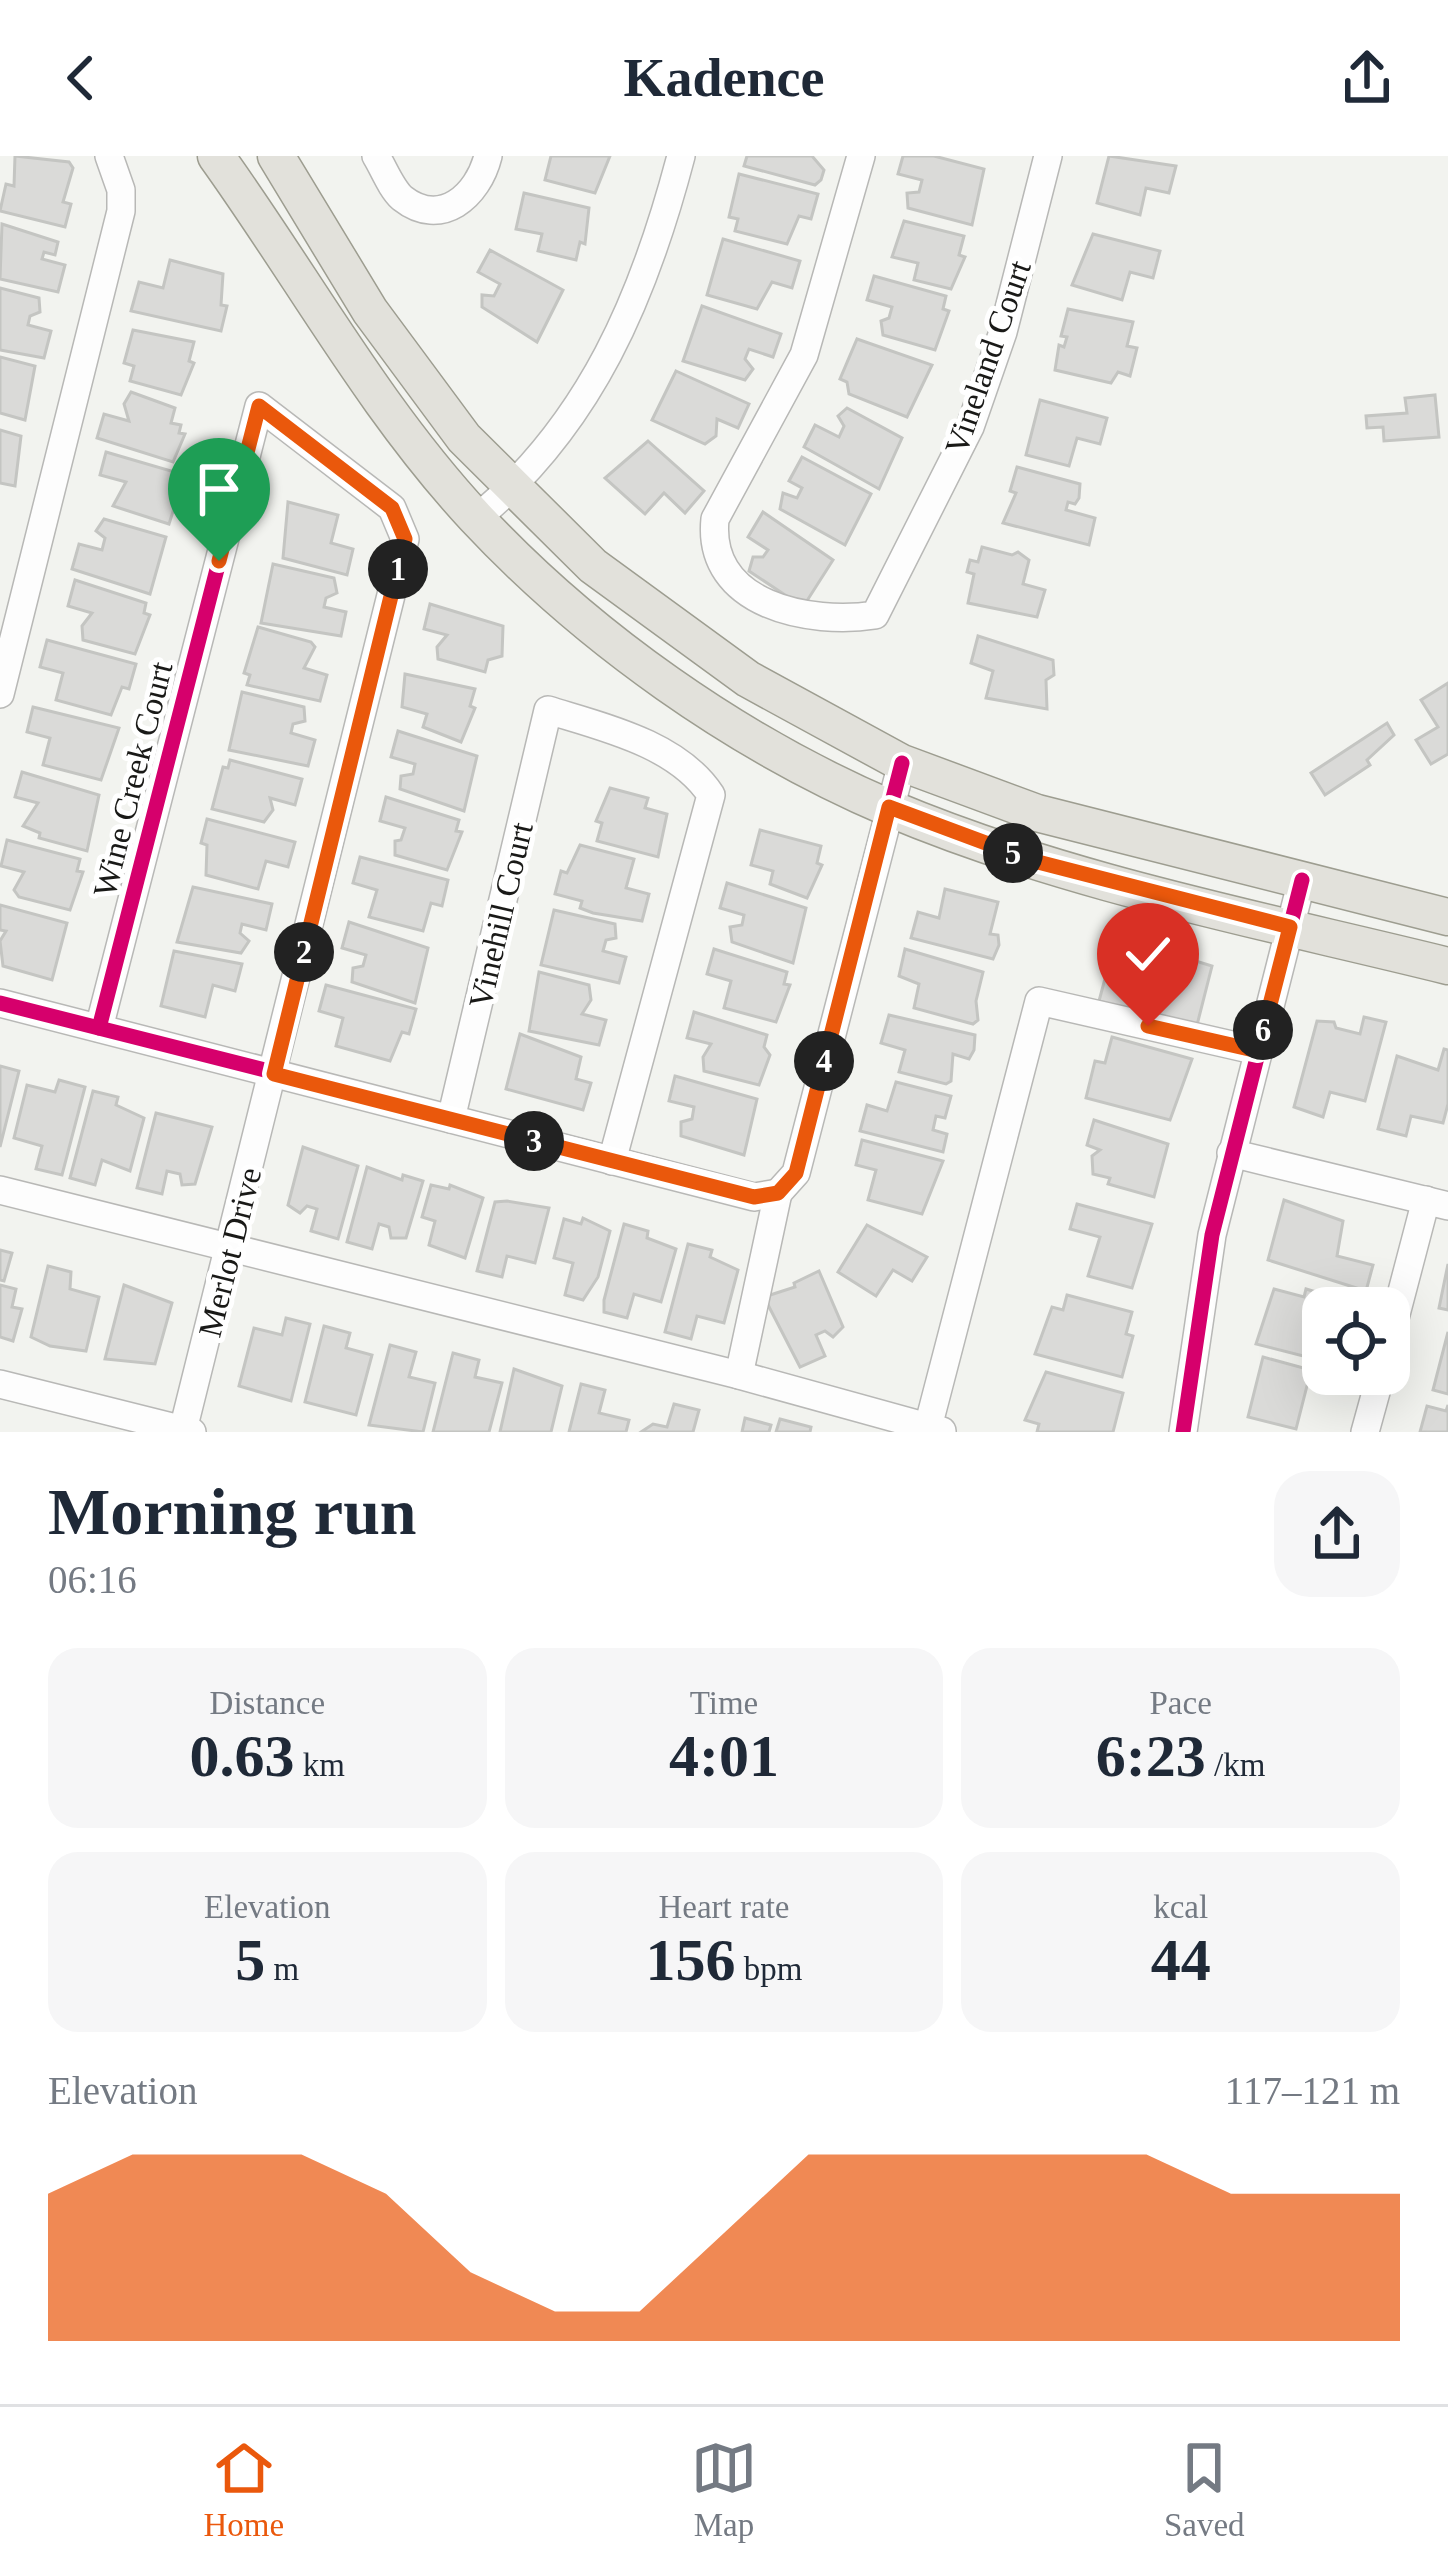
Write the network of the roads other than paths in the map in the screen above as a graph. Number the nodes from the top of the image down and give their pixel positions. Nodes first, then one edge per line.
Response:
1 (109, 156) edge
2 (216, 156) edge
3 (276, 156) edge
4 (376, 156) edge
5 (488, 156) edge
6 (681, 156) edge
7 (861, 156) edge
8 (1048, 156) edge
9 (259, 406) joint
10 (512, 489) junction
11 (477, 518) junction
12 (0, 694) edge
13 (902, 763) junction
14 (889, 807) junction
15 (1302, 880) junction
16 (1448, 917) edge
17 (1290, 927) junction
18 (1448, 966) edge
19 (0, 1004) edge
20 (99, 1028) junction
21 (1258, 1051) junction
22 (274, 1074) junction
23 (451, 1119) junction
24 (1232, 1153) junction
25 (612, 1161) junction
26 (0, 1190) edge
27 (778, 1193) junction
28 (1437, 1203) edge
29 (229, 1250) junction
30 (1408, 1287) edge
31 (739, 1376) junction
32 (1, 1388) edge
33 (1375, 1395) edge
34 (937, 1430) edge
35 (188, 1431) edge
36 (1183, 1432) edge
37 (1365, 1432) edge

1 - 12 street
2 - 11 main road
3 - 10 main road
4 - 5 street
6 - 10 street
7 - 8 street, Vineland Court
9 - 20 street, Wine Creek Court
9 - 22 street, Merlot Drive
10 - 11 street
10 - 13 main road
11 - 14 main road
13 - 14 street
13 - 15 main road
14 - 17 main road
14 - 27 street
15 - 16 main road
15 - 17 street
17 - 18 main road
17 - 21 street
19 - 20 street
20 - 22 street
21 - 24 street
21 - 34 street
22 - 23 street
22 - 29 street, Merlot Drive
23 - 25 street
23 - 25 street, Vinehill Court
24 - 28 street
24 - 36 street
25 - 27 street
26 - 29 street
27 - 31 street
28 - 30 street
29 - 31 street
29 - 35 street, Merlot Drive
31 - 34 street
32 - 35 street
33 - 37 street

